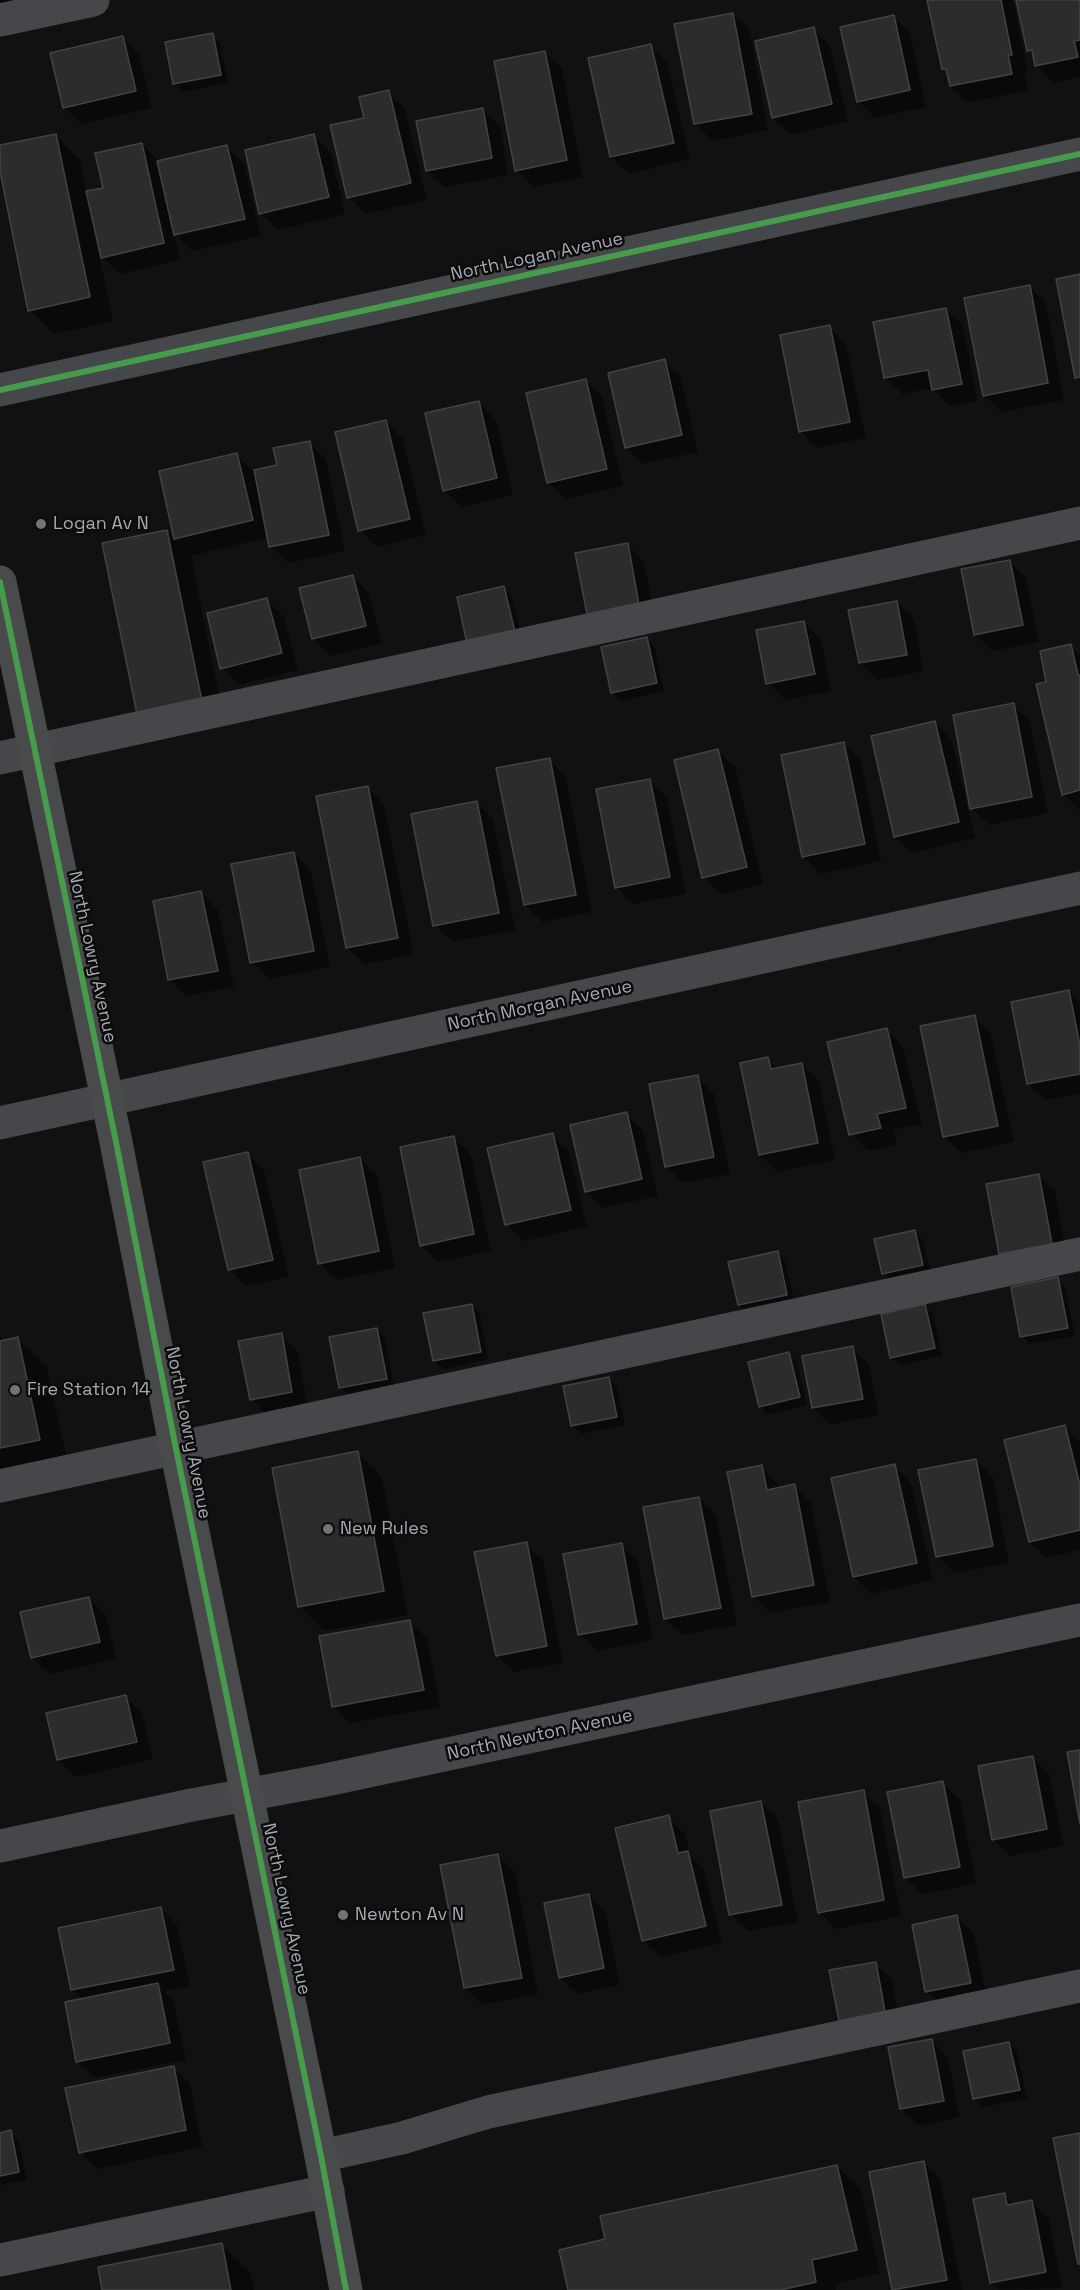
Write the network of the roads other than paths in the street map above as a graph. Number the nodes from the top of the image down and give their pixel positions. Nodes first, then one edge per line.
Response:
1 (93, 0) edge
2 (0, 20) edge
3 (1080, 153) edge
4 (0, 390) edge
5 (1080, 523) edge
6 (0, 582) edge
7 (34, 751) junction
8 (0, 758) edge
9 (1080, 888) edge
10 (106, 1101) junction
11 (0, 1123) edge
12 (1080, 1254) edge
13 (176, 1449) junction
14 (0, 1486) edge
15 (1080, 1620) edge
16 (247, 1796) junction
17 (0, 1846) edge
18 (1080, 1986) edge
19 (321, 2156) junction
20 (328, 2191) junction
21 (0, 2260) edge
22 (346, 2290) edge

1 - 2 street
3 - 4 street, North Logan Avenue
5 - 7 street
6 - 7 main road, North Lowry Avenue
7 - 8 street
7 - 10 main road, North Lowry Avenue
9 - 10 street, North Morgan Avenue
10 - 11 street, North Morgan Avenue
10 - 13 main road, North Lowry Avenue
12 - 13 street
13 - 14 street
13 - 16 main road, North Lowry Avenue
15 - 16 street, North Newton Avenue
16 - 17 street, North Newton Avenue
16 - 19 main road, North Lowry Avenue
18 - 19 street
19 - 20 main road, North Lowry Avenue
20 - 21 street
20 - 22 main road, North Lowry Avenue

